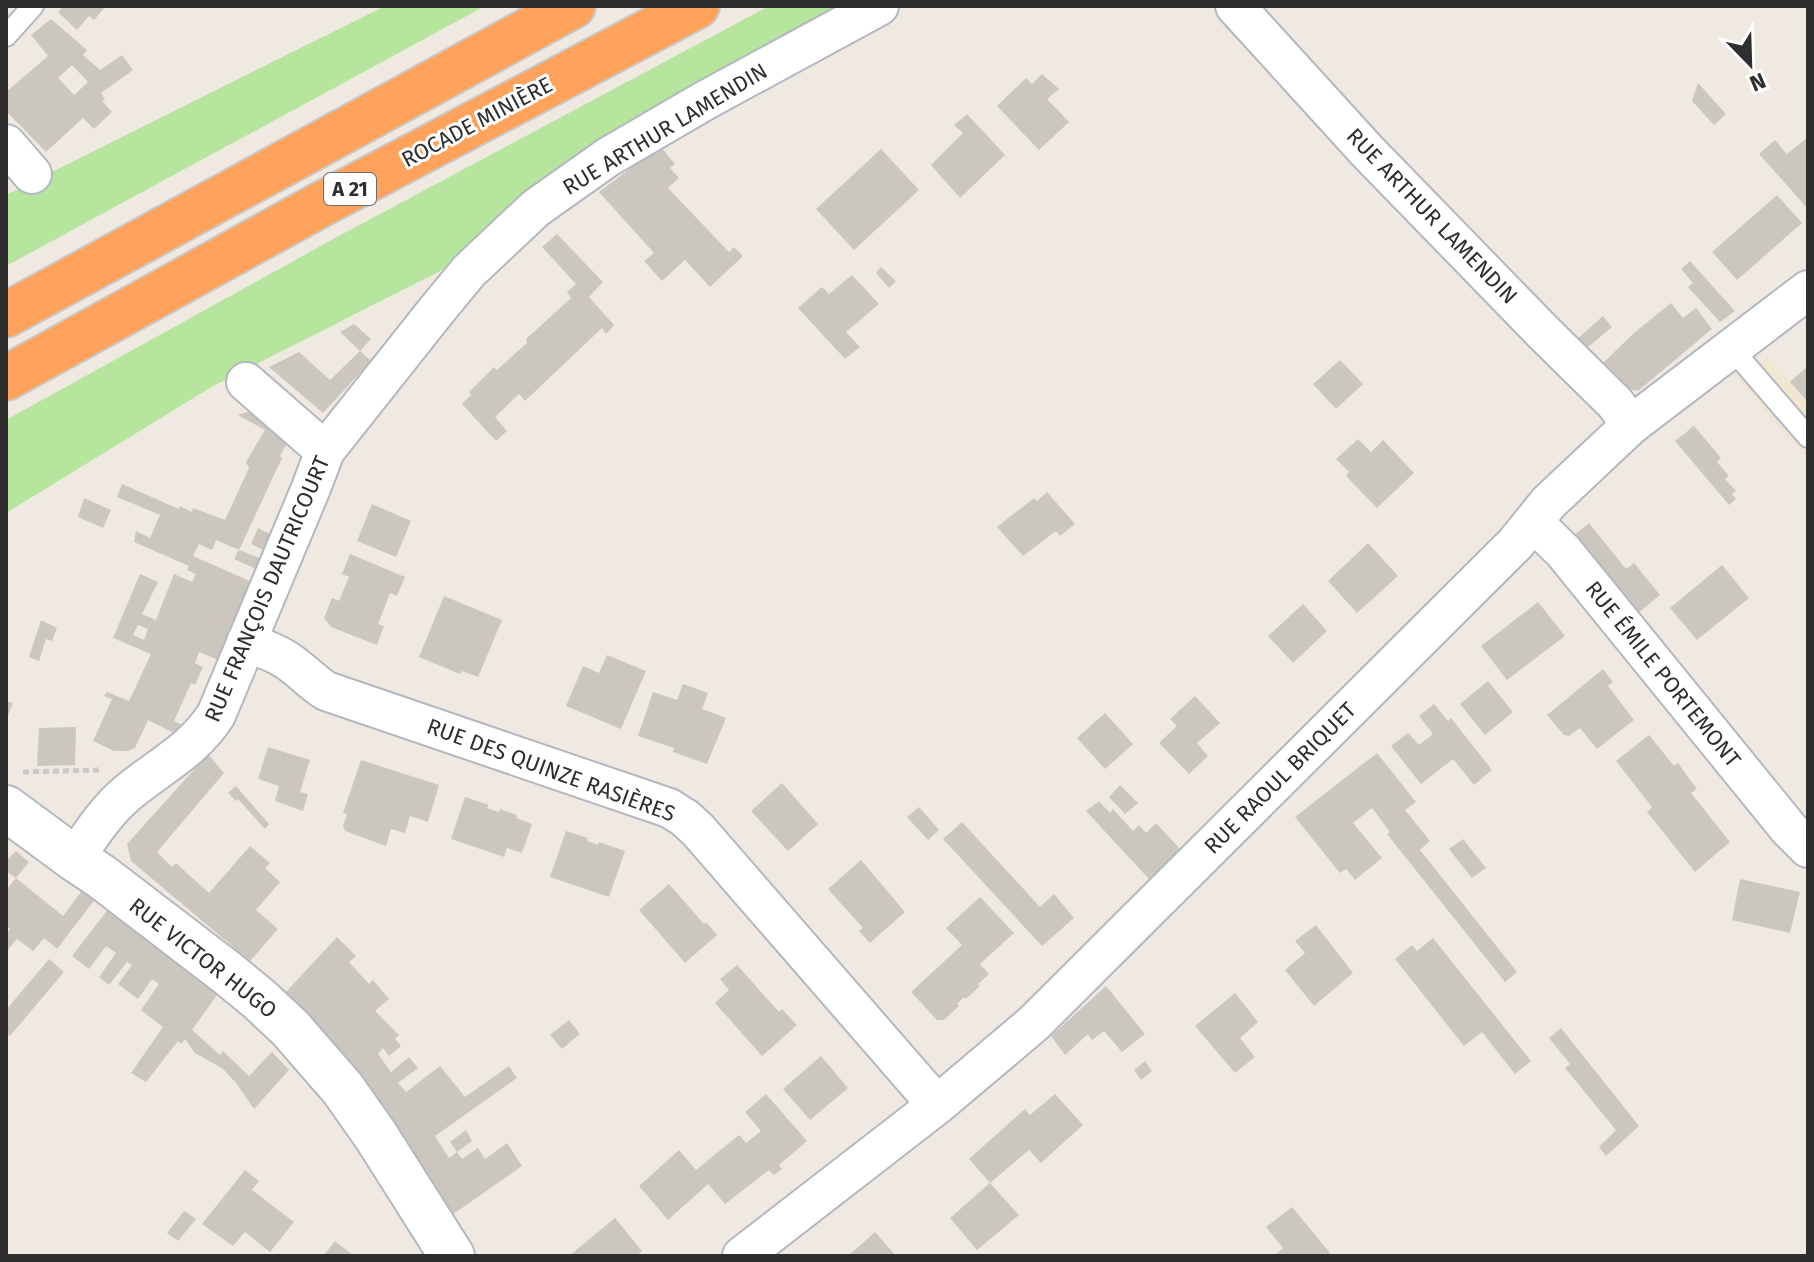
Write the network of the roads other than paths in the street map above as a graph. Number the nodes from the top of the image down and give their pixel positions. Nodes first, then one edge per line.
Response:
1 (33, 6) edge
2 (573, 6) edge
3 (697, 6) edge
4 (879, 6) edge
5 (1235, 6) edge
6 (6, 36) edge
7 (6, 144) edge
8 (32, 174) dead end
9 (1808, 290) edge
10 (436, 311) joint
11 (6, 315) edge
12 (1732, 349) junction
13 (6, 378) edge
14 (246, 382) dead end
15 (1631, 425) junction
16 (1808, 437) edge
17 (325, 451) junction
18 (1533, 522) junction
19 (246, 642) junction
20 (13, 790) edge
21 (1799, 839) edge
22 (75, 859) junction
23 (937, 1105) junction
24 (452, 1256) edge
25 (742, 1256) edge

1 - 6 lane
2 - 11 highway, A 21
3 - 13 highway, ROCADE MINIÈRE / A 21
4 - 10 street, RUE ARTHUR LAMENDIN
5 - 15 street, RUE ARTHUR LAMENDIN
7 - 8 street
9 - 12 street, RUE RAOUL BRIQUET
10 - 17 street, RUE FRANÇOIS DAUTRICOURT
12 - 15 street, RUE RAOUL BRIQUET
12 - 16 lane
14 - 17 street
15 - 18 street, RUE RAOUL BRIQUET
17 - 19 street, RUE FRANÇOIS DAUTRICOURT
18 - 21 street, RUE ÉMILE PORTEMONT
18 - 23 street, RUE RAOUL BRIQUET
19 - 22 street, RUE FRANÇOIS DAUTRICOURT
19 - 23 street, RUE DES QUINZE RASIÈRES
20 - 22 street, RUE VICTOR HUGO
22 - 24 street, RUE VICTOR HUGO
23 - 25 street, RUE RAOUL BRIQUET

